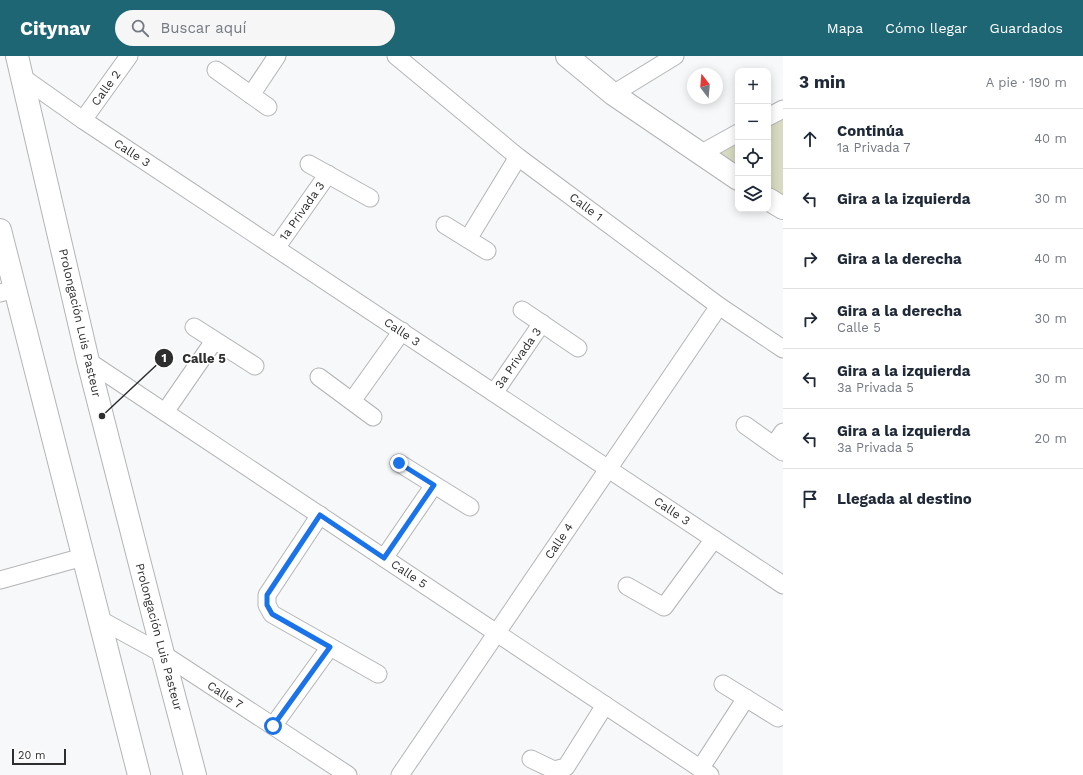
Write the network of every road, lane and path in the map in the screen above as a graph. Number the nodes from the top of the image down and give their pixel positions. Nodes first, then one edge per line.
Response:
1 (17, 56) edge
2 (129, 56) edge
3 (277, 56) edge
4 (396, 56) edge
5 (567, 56) edge
6 (675, 56) edge
7 (216, 70) dead end
8 (22, 77) junction
9 (613, 94) junction
10 (251, 95) junction
11 (268, 107) dead end
12 (783, 109) edge
13 (771, 115) edge
14 (83, 120) junction
15 (735, 136) edge
16 (700, 154) junction
17 (518, 157) junction
18 (309, 164) dead end
19 (328, 174) junction
20 (735, 177) edge
21 (370, 198) dead end
22 (771, 200) edge
23 (783, 208) edge
24 (445, 225) dead end
25 (0, 230) edge
26 (468, 239) junction
27 (276, 248) junction
28 (487, 251) dead end
29 (7, 291) edge
30 (719, 306) junction
31 (522, 310) dead end
32 (542, 323) junction
33 (194, 327) dead end
34 (402, 332) junction
35 (214, 341) junction
36 (578, 348) dead end
37 (783, 349) edge
38 (88, 361) junction
39 (255, 366) dead end
40 (319, 377) dead end
41 (494, 393) junction
42 (352, 401) junction
43 (165, 412) junction
44 (373, 417) dead end
45 (745, 425) dead end
46 (780, 443) edge
47 (399, 463) dead end
48 (608, 469) junction
49 (434, 485) junction
50 (470, 507) dead end
51 (320, 515) junction
52 (714, 539) junction
53 (83, 557) junction
54 (384, 558) junction
55 (0, 580) edge
56 (783, 585) edge
57 (627, 586) dead end
58 (99, 619) junction
59 (497, 632) junction
60 (330, 647) junction
61 (163, 654) junction
62 (378, 674) dead end
63 (723, 684) dead end
64 (746, 698) junction
65 (605, 705) junction
66 (778, 718) dead end
67 (273, 726) junction
68 (530, 759) dead end
69 (705, 772) edge
70 (139, 775) edge
71 (195, 775) edge
72 (348, 775) edge
73 (400, 775) edge

1 - 8 main road, Prolongación Luis Pasteur
2 - 14 street, Calle 2
3 - 10 street
4 - 17 street, Calle 1
5 - 9 main road
6 - 9 street
7 - 10 street
8 - 14 street, Calle 3
8 - 38 main road, Prolongación Luis Pasteur
9 - 16 main road
10 - 11 street
12 - 13 street
14 - 27 street, Calle 3
15 - 16 street
16 - 20 main road
17 - 26 street
17 - 30 street, Calle 1
18 - 19 street, 1a Privada 3
19 - 21 street, 1a Privada 3
19 - 27 street, 1a Privada 3
22 - 23 main road
24 - 26 street
25 - 29 main road
26 - 28 street
27 - 34 street, Calle 3
29 - 53 main road
30 - 37 street, Calle 1
30 - 48 street, Calle 4
31 - 32 street, 3a Privada 3
32 - 36 street, 3a Privada 3
32 - 41 street, 3a Privada 3
33 - 35 street
34 - 41 street, Calle 3
34 - 42 street
35 - 39 street
35 - 43 street
38 - 43 street, Calle 5
38 - 61 main road, Prolongación Luis Pasteur
40 - 42 street
41 - 48 street, Calle 3
42 - 44 street
43 - 51 street, Calle 5
45 - 46 street
47 - 49 street
48 - 52 street, Calle 3
48 - 59 street, Calle 4
49 - 50 street
49 - 54 street
51 - 54 street, Calle 5
51 - 60 street
52 - 56 street, Calle 3
52 - 57 street
53 - 55 street
53 - 58 main road
54 - 59 street, Calle 5
58 - 61 street, Calle 7
58 - 70 main road
59 - 65 street, Calle 5
59 - 73 street, Calle 4
60 - 62 street
60 - 67 street
61 - 67 street, Calle 7
61 - 71 main road, Prolongación Luis Pasteur
63 - 64 street
64 - 66 street
64 - 69 street
65 - 68 street
65 - 69 street, Calle 5
67 - 72 street, Calle 7

